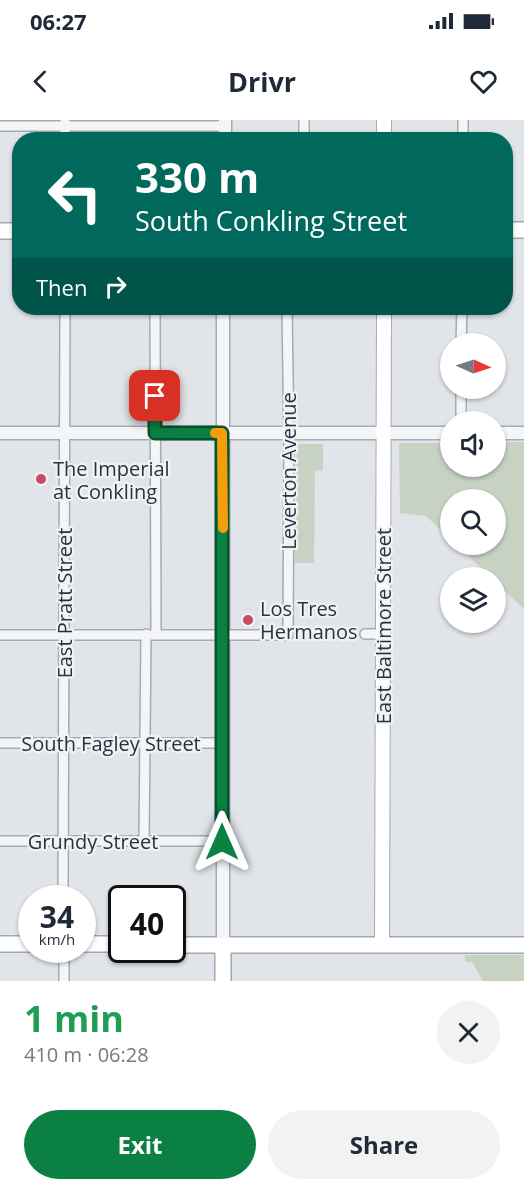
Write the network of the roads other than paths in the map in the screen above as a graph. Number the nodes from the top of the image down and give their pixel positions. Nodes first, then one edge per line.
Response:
1 (65, 123) edge
2 (225, 123) edge
3 (0, 126) edge
4 (65, 315) edge
5 (155, 315) edge
6 (223, 315) edge
7 (287, 315) edge
8 (384, 315) edge
9 (462, 315) edge
10 (461, 333) edge
11 (288, 432) junction
12 (0, 433) edge
13 (64, 433) junction
14 (155, 433) junction
15 (222, 433) junction
16 (384, 433) junction
17 (440, 433) edge
18 (506, 433) edge
19 (524, 433) edge
20 (63, 634) junction
21 (151, 634) junction
22 (222, 634) junction
23 (365, 634) dead end
24 (383, 634) junction
25 (0, 635) edge
26 (0, 743) edge
27 (63, 743) junction
28 (145, 743) junction
29 (222, 743) junction
30 (0, 841) edge
31 (63, 841) junction
32 (144, 841) junction
33 (222, 842) junction
34 (63, 885) edge
35 (0, 944) edge
36 (18, 944) edge
37 (186, 945) edge
38 (223, 945) junction
39 (382, 945) junction
40 (524, 945) edge
41 (64, 963) edge
42 (64, 981) edge
43 (223, 981) edge

1 - 2 street
1 - 3 street
4 - 13 street, East Pratt Street
5 - 14 street
6 - 15 street
7 - 11 street, Leverton Avenue
8 - 16 main road, East Baltimore Street
9 - 10 street
11 - 15 street
11 - 16 street
11 - 22 street, Leverton Avenue
12 - 13 street
13 - 14 street
13 - 20 street, East Pratt Street
14 - 15 street
14 - 21 street
15 - 22 street
16 - 17 street
16 - 24 main road, East Baltimore Street
18 - 19 street
20 - 21 street
20 - 25 street
20 - 27 street, East Pratt Street
21 - 22 street
21 - 28 street
22 - 29 street
23 - 24 street
24 - 39 main road, East Baltimore Street
26 - 27 street, South Fagley Street
27 - 28 street, South Fagley Street
27 - 31 street, East Pratt Street
28 - 29 street, South Fagley Street
28 - 32 street
29 - 33 street
30 - 31 street, Grundy Street
31 - 32 street, Grundy Street
31 - 34 street, East Pratt Street
32 - 33 street, Grundy Street
33 - 38 street
35 - 36 main road
37 - 38 main road
38 - 39 main road
38 - 43 main road
39 - 40 main road
41 - 42 street

